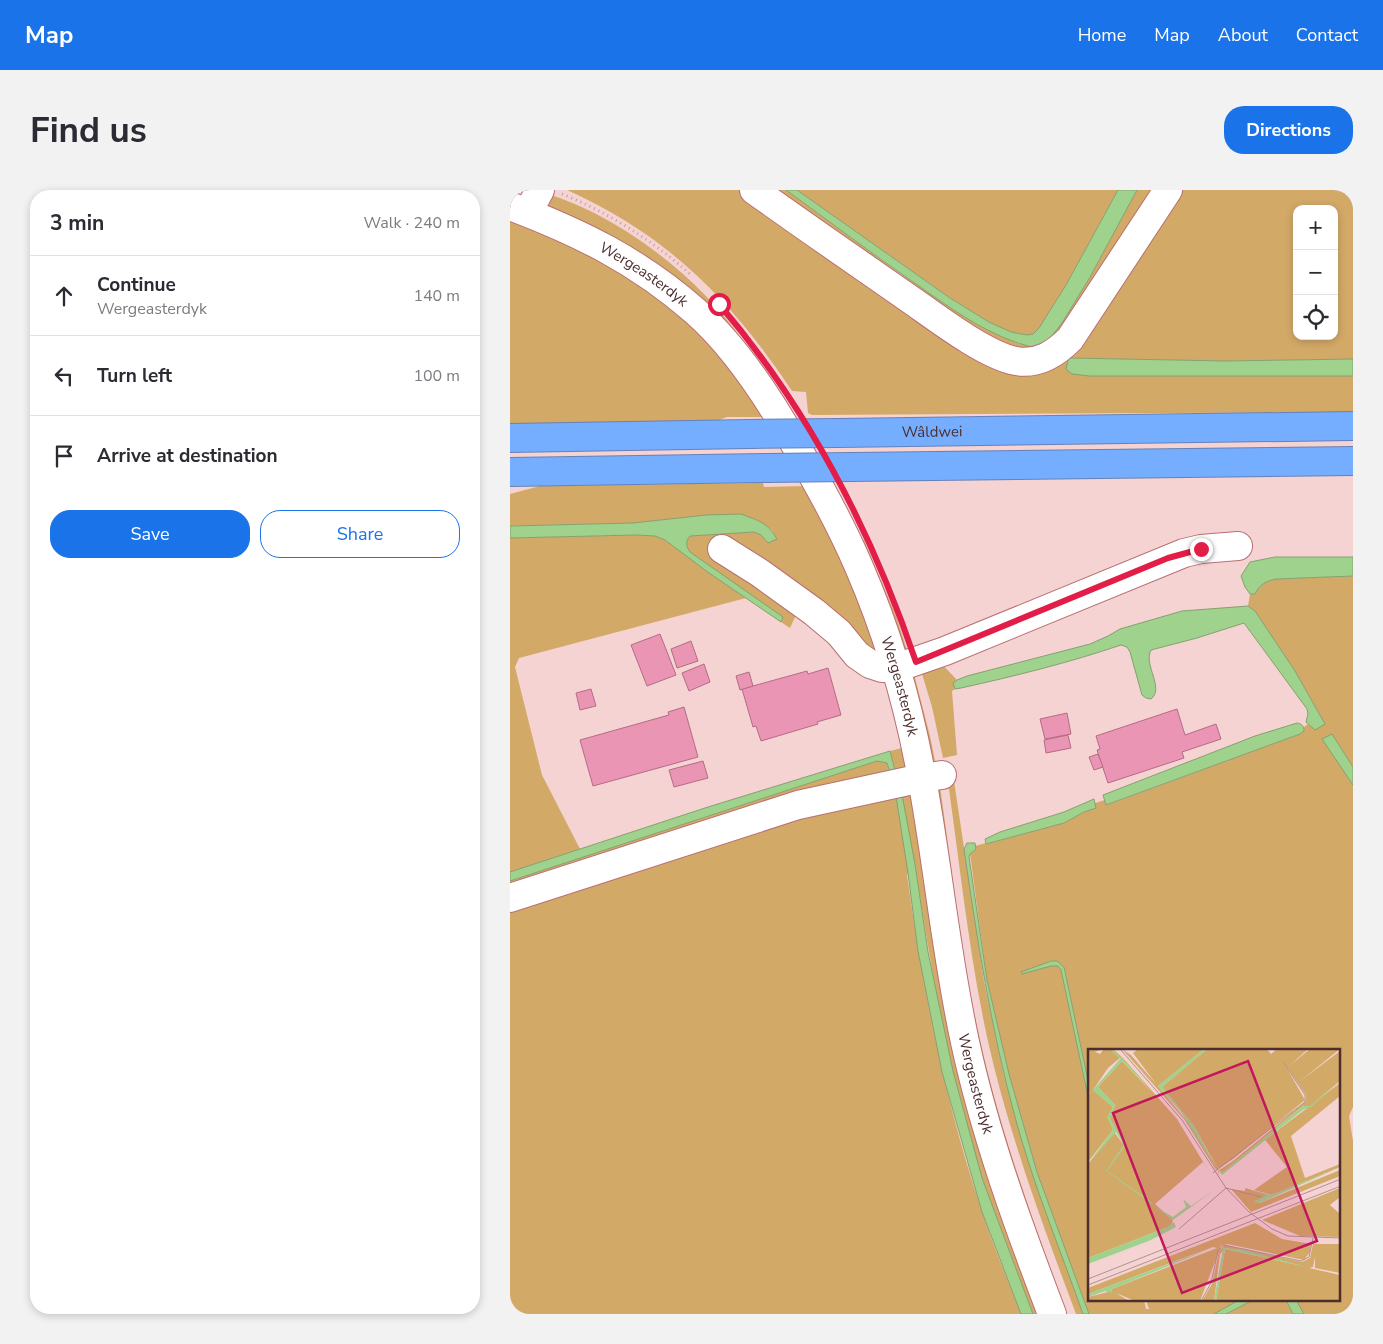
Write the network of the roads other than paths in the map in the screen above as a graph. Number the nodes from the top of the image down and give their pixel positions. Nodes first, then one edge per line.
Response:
1 (754, 190) edge
2 (1168, 190) edge
3 (535, 200) edge
4 (1353, 426) edge
5 (510, 438) edge
6 (1353, 461) edge
7 (510, 472) edge
8 (1238, 546) dead end
9 (722, 549) dead end
10 (896, 668) junction
11 (932, 776) junction
12 (510, 898) edge
13 (1052, 1314) edge

1 - 2 street
3 - 10 street, Wergeasterdyk
4 - 5 highway, Wâldwei, bridge
6 - 7 highway, bridge
8 - 10 street
9 - 10 street
10 - 11 street, Wergeasterdyk
11 - 12 street
11 - 13 street, Wergeasterdyk

